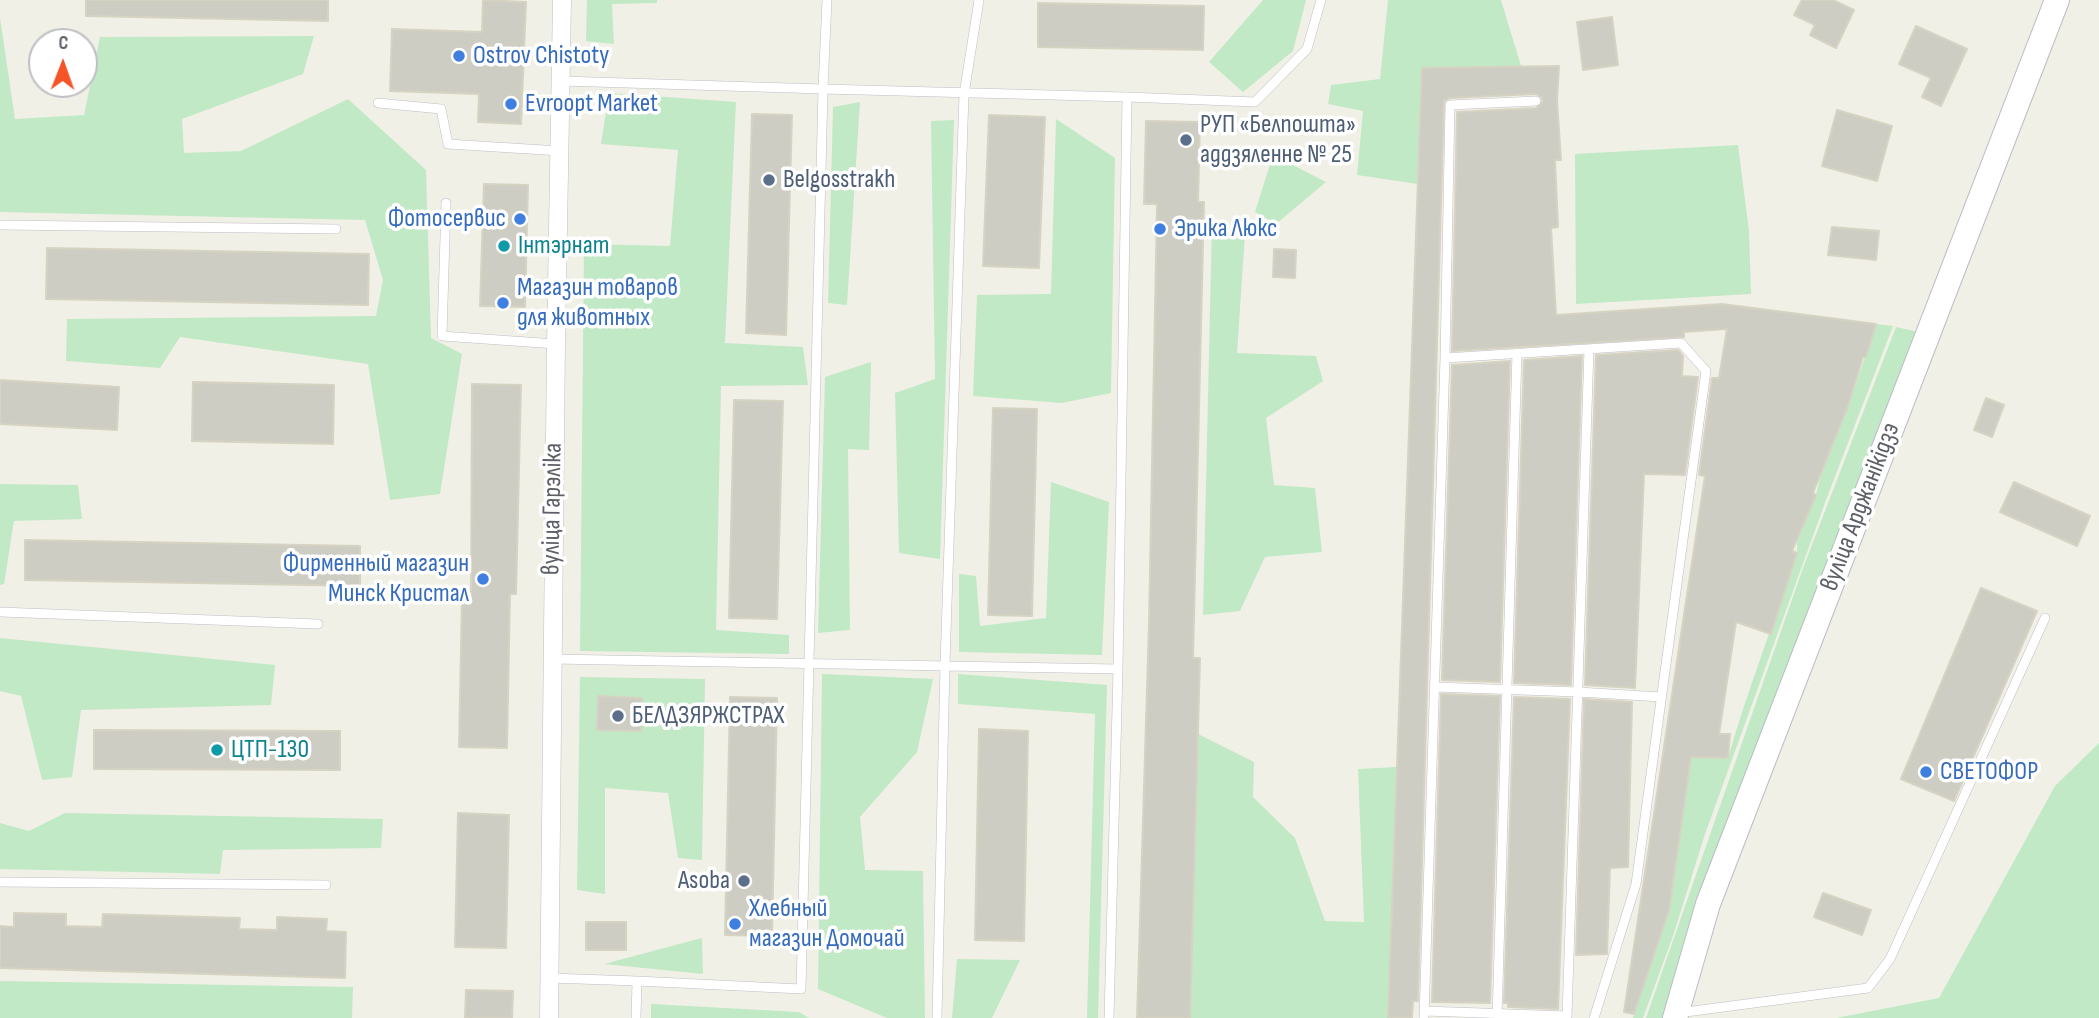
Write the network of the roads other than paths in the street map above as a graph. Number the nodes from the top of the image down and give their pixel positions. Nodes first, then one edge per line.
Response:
1 (562, 0) edge
2 (827, 0) edge
3 (979, 0) edge
4 (1321, 0) edge
5 (2057, 0) edge
6 (561, 81) junction
7 (823, 89) junction
8 (964, 94) junction
9 (1126, 96) junction
10 (1536, 101) dead end
11 (378, 103) dead end
12 (560, 151) junction
13 (446, 203) dead end
14 (0, 225) edge
15 (336, 229) dead end
16 (556, 344) junction
17 (1589, 349) junction
18 (1517, 354) junction
19 (1445, 358) junction
20 (0, 612) edge
21 (2045, 618) dead end
22 (318, 624) dead end
23 (551, 659) junction
24 (810, 663) junction
25 (945, 664) junction
26 (1118, 668) junction
27 (1435, 687) junction
28 (1507, 689) junction
29 (1578, 692) junction
30 (1661, 697) junction
31 (0, 882) edge
32 (326, 885) dead end
33 (549, 978) junction
34 (637, 981) junction
35 (1425, 1015) edge
36 (1497, 1016) edge
37 (1675, 1016) edge
38 (1570, 1017) edge
39 (549, 1018) edge
40 (636, 1018) edge
41 (937, 1018) edge
42 (1109, 1018) edge
43 (1594, 1018) edge

1 - 6 street, вуліца Гарэліка
2 - 7 lane
3 - 8 lane
4 - 9 lane
5 - 37 main road, вуліца Арджанікідзэ
6 - 7 lane
6 - 12 street, вуліца Гарэліка
7 - 8 lane
7 - 24 lane
8 - 9 lane
8 - 25 lane
9 - 26 lane
10 - 19 lane
11 - 12 lane
12 - 16 street, вуліца Гарэліка
13 - 16 lane
14 - 15 lane
16 - 23 street, вуліца Гарэліка
17 - 18 lane
17 - 29 lane
17 - 30 lane
18 - 19 lane
18 - 28 lane
19 - 27 lane
20 - 22 lane
21 - 37 lane
23 - 24 lane
23 - 33 street, вуліца Гарэліка
24 - 25 lane
24 - 34 lane
25 - 26 lane
25 - 41 lane
26 - 42 lane
27 - 28 lane
27 - 35 lane
28 - 29 lane
28 - 36 lane
29 - 30 lane
29 - 38 lane
30 - 43 lane
31 - 32 lane
33 - 34 lane
33 - 39 street, вуліца Гарэліка
34 - 40 lane
35 - 36 lane
36 - 38 lane

